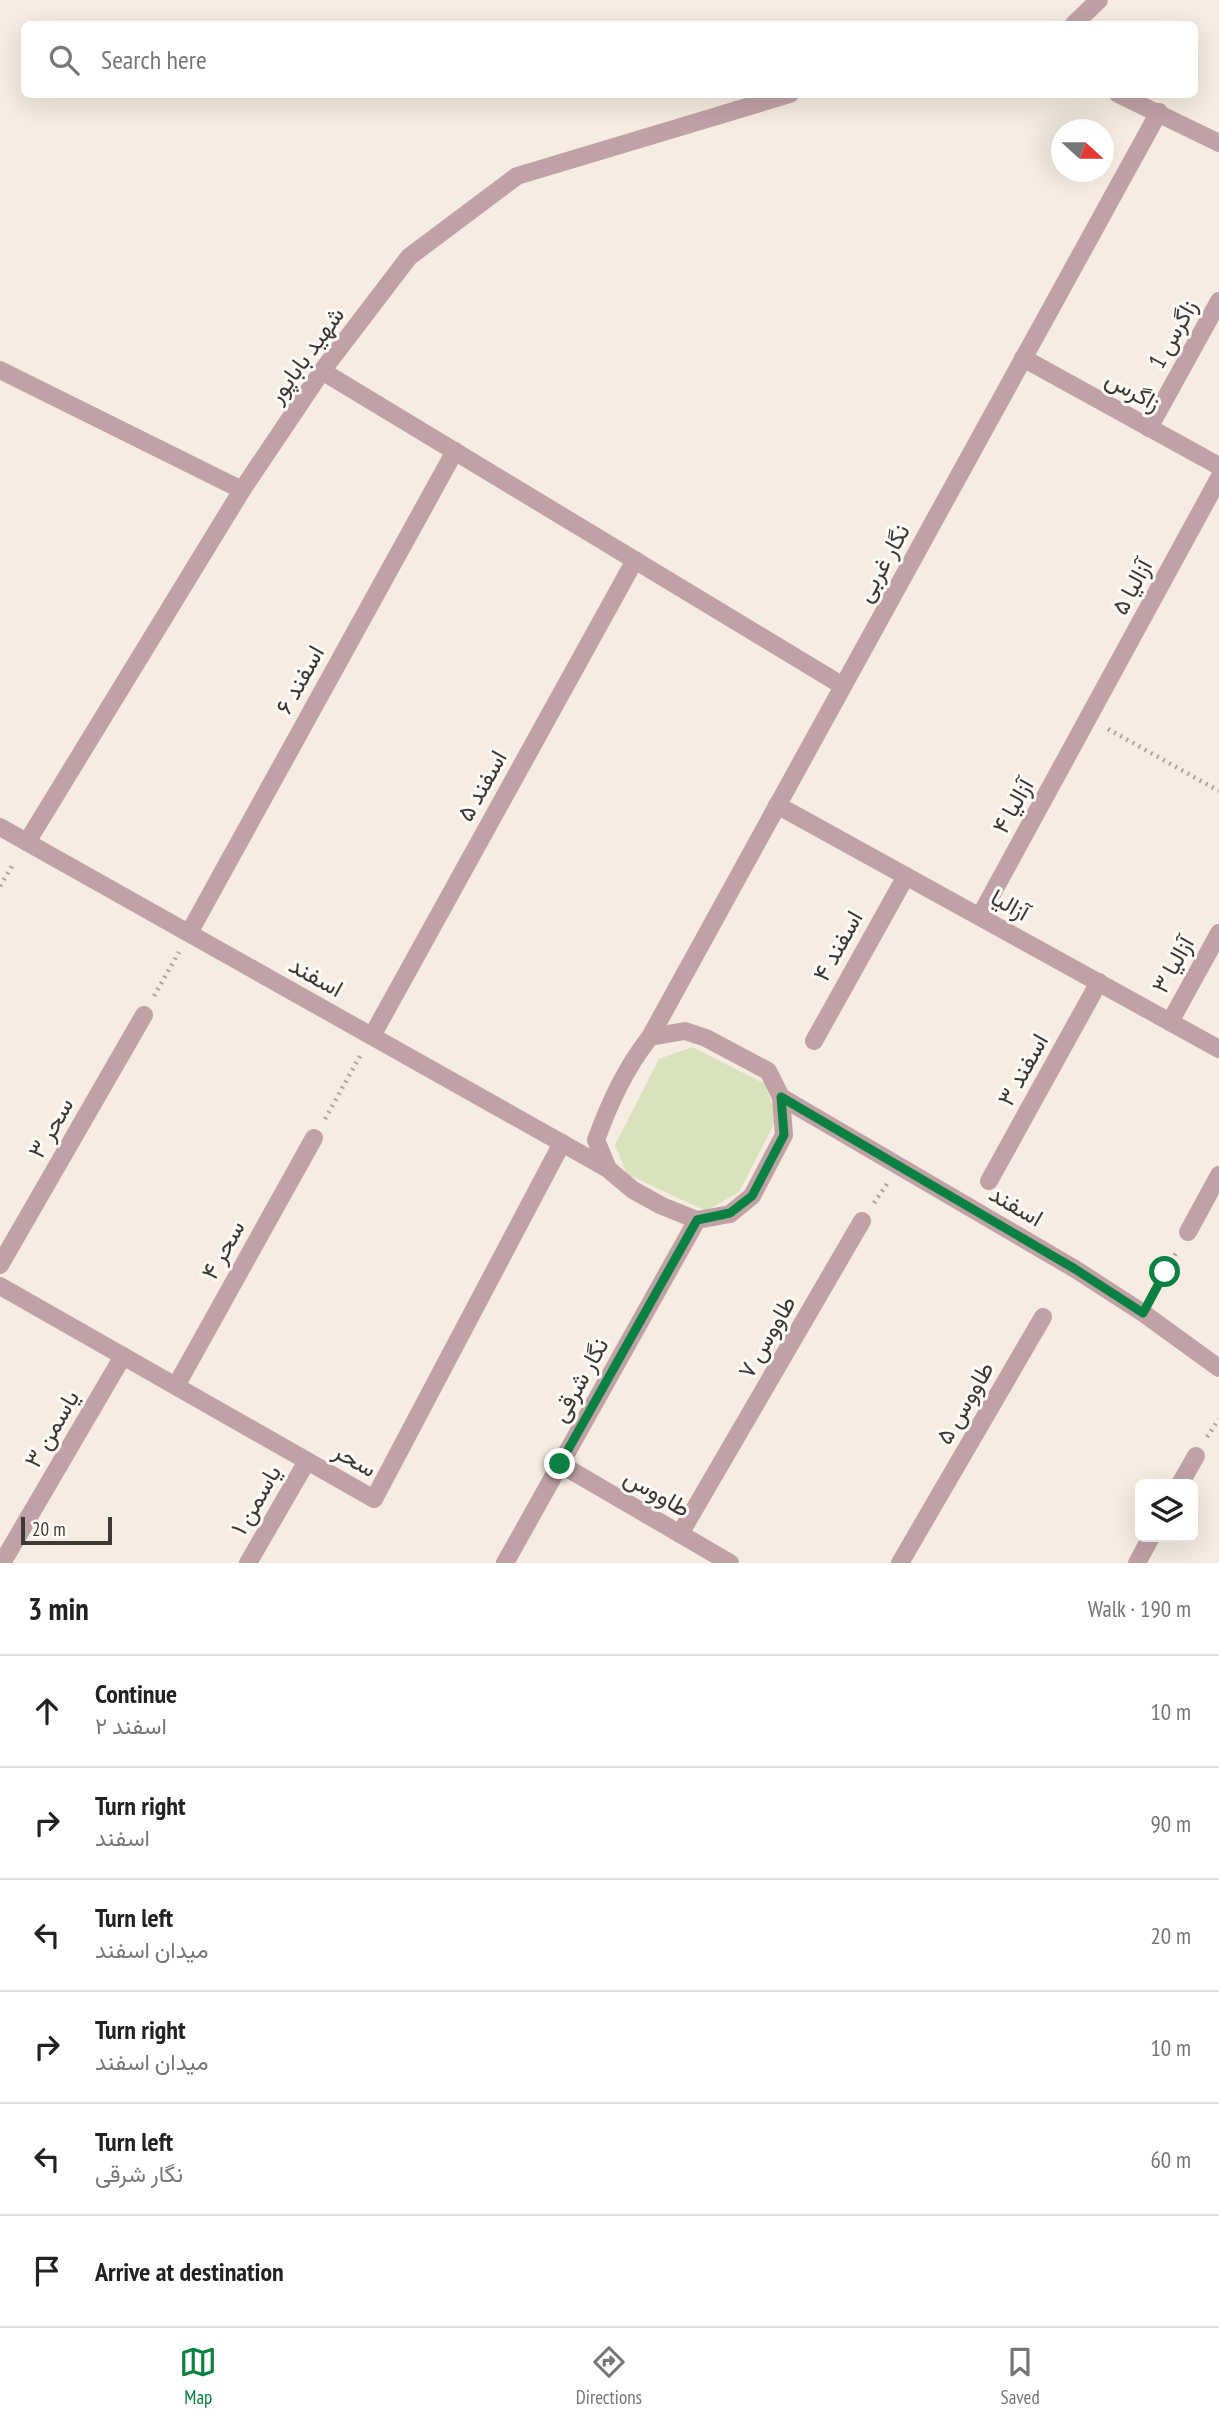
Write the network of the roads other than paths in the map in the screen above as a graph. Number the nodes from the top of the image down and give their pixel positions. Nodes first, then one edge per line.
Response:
1 (1099, 0) edge
2 (1077, 21) edge
3 (777, 98) edge
4 (1127, 98) edge
5 (1159, 113) junction
6 (1219, 144) edge
7 (1219, 301) edge
8 (1023, 358) junction
9 (0, 370) edge
10 (322, 371) junction
11 (1149, 428) junction
12 (455, 451) junction
13 (1219, 466) edge
14 (1219, 478) edge
15 (242, 490) junction
16 (635, 560) junction
17 (843, 686) junction
18 (1089, 719) joint
19 (777, 805) junction
20 (0, 827) edge
21 (27, 842) junction
22 (905, 876) junction
23 (980, 916) junction
24 (189, 933) junction
25 (1219, 933) edge
26 (1099, 982) junction
27 (144, 1015) road end
28 (1170, 1022) junction
29 (372, 1036) junction
30 (649, 1037) junction
31 (814, 1041) dead end
32 (1219, 1049) edge
33 (781, 1097) junction
34 (314, 1138) road end
35 (562, 1143) junction
36 (608, 1170) junction
37 (1219, 1175) edge
38 (989, 1181) dead end
39 (697, 1220) junction
40 (862, 1221) road end
41 (1188, 1232) road end
42 (0, 1265) edge
43 (0, 1286) edge
44 (1043, 1317) dead end
45 (123, 1356) junction
46 (1219, 1368) edge
47 (176, 1386) junction
48 (1196, 1456) dead end
49 (307, 1461) junction
50 (560, 1464) junction
51 (1183, 1479) edge
52 (680, 1534) junction
53 (1148, 1542) edge
54 (2, 1563) edge
55 (248, 1563) edge
56 (505, 1563) edge
57 (730, 1563) edge
58 (900, 1563) edge
59 (1137, 1563) edge

1 - 2 street
3 - 10 street, شهید باباپور
4 - 5 street
5 - 6 street
5 - 8 street, نگار غربی
7 - 11 street, زاگرس 1
8 - 11 street, زاگرس
8 - 17 street, نگار غربی
9 - 15 street
10 - 12 street
10 - 15 street, شهید باباپور
11 - 13 street, زاگرس
12 - 16 street
12 - 24 street, اسفند ۶
14 - 18 street, آزالیا ۵
15 - 21 street, شهید باباپور
16 - 17 street
16 - 29 street, اسفند ۵
17 - 19 street, نگار غربی
18 - 23 street, آزالیا ۴
19 - 22 street, آزالیا
19 - 30 street, نگار غربی
20 - 21 street, اسفند
21 - 24 street, اسفند
22 - 23 street, آزالیا
22 - 31 street, اسفند ۴
23 - 26 street, آزالیا
24 - 29 street, اسفند
25 - 28 street, آزالیا ۳
26 - 28 street, آزالیا
26 - 38 street, اسفند ۳
27 - 42 street, سحر ۳
28 - 32 street, آزالیا
29 - 35 street, اسفند
30 - 33 street
30 - 36 street
33 - 39 street
33 - 46 street, اسفند
34 - 47 street, سحر ۴
35 - 36 street, اسفند
35 - 49 street, سحر
36 - 39 street
37 - 41 street
39 - 50 street, نگار شرقی
40 - 52 street, طاووس ۷
43 - 45 street, سحر
44 - 58 street, طاووس ۵
45 - 47 street, سحر
45 - 54 street, یاسمن ۳
47 - 49 street, سحر
48 - 51 street
49 - 55 street, یاسمن ۱
50 - 52 street, طاووس
50 - 56 street, نگار شرقی
52 - 57 street, طاووس
53 - 59 street

